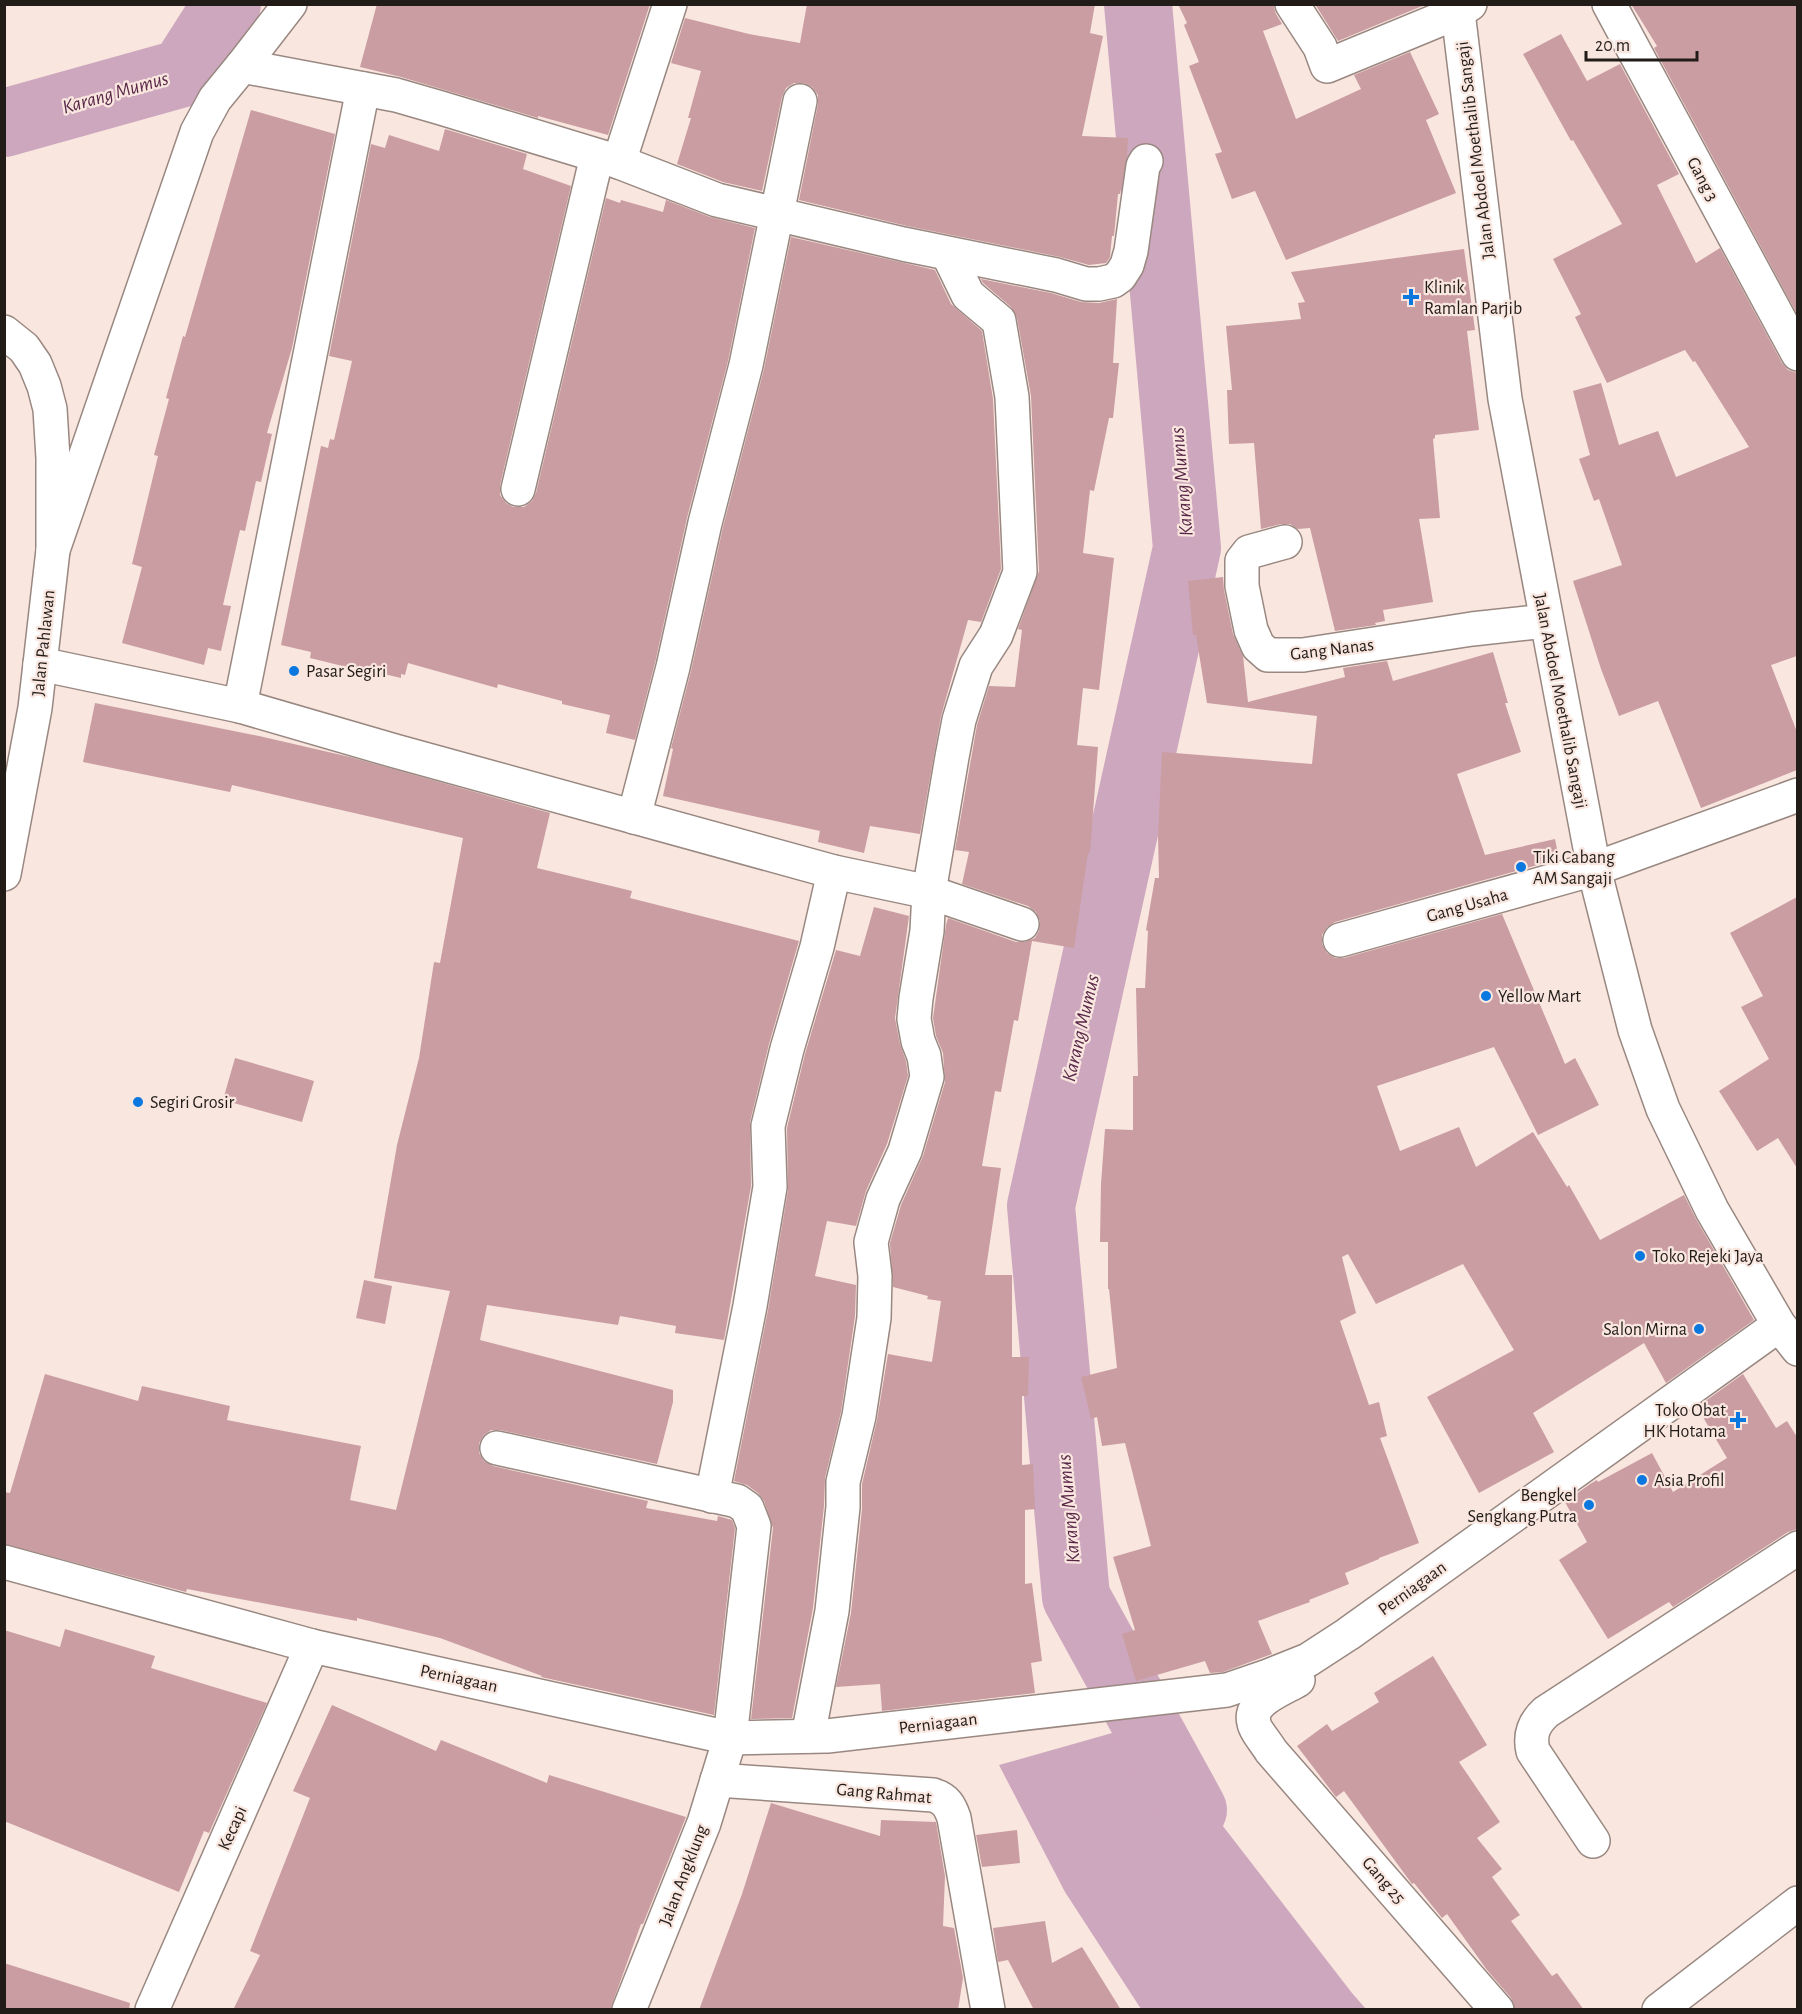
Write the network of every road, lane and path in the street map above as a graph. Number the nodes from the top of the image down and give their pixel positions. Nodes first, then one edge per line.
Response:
1 (291, 4) edge
2 (670, 4) edge
3 (1292, 4) edge
4 (1609, 4) edge
5 (1464, 8) edge
6 (242, 66) junction
7 (363, 88) junction
8 (800, 101) dead end
9 (608, 159) junction
10 (1146, 161) dead end
11 (778, 215) junction
12 (948, 254) junction
13 (4, 332) edge
14 (1797, 354) edge
15 (518, 489) dead end
16 (1285, 542) dead end
17 (53, 550) junction
18 (1546, 621) junction
19 (40, 664) junction
20 (240, 706) junction
21 (1797, 795) edge
22 (634, 817) junction
23 (1594, 869) junction
24 (834, 872) junction
25 (4, 874) edge
26 (929, 892) junction
27 (1022, 924) dead end
28 (1340, 940) dead end
29 (1788, 1337) edge
30 (497, 1448) dead end
31 (712, 1496) junction
32 (1797, 1548) edge
33 (4, 1562) edge
34 (1413, 1588) junction
35 (312, 1646) junction
36 (818, 1736) junction
37 (730, 1738) junction
38 (717, 1780) junction
39 (1593, 1841) dead end
40 (1797, 1903) edge
41 (152, 2010) edge
42 (630, 2010) edge
43 (988, 2010) edge
44 (1497, 2010) edge
45 (1659, 2010) edge

1 - 6 street
2 - 9 street
3 - 5 street
4 - 14 street, Gang 3
5 - 18 street, Jalan Abdoel Moethalib Sangaji
6 - 7 street
6 - 17 street
7 - 9 street
7 - 20 street
8 - 11 street
9 - 11 street
9 - 15 street
10 - 12 street
11 - 12 street
11 - 22 street
12 - 26 street
13 - 17 street, Jalan Pahlawan
16 - 18 street, Gang Nanas
17 - 19 street, Jalan Pahlawan
18 - 23 street, Jalan Abdoel Moethalib Sangaji
19 - 20 street
19 - 25 street, Jalan Pahlawan
20 - 22 street
21 - 23 street, Gang Usaha
22 - 24 street
23 - 28 street, Gang Usaha
23 - 29 street, Jalan Abdoel Moethalib Sangaji
24 - 26 street
24 - 31 street
26 - 27 street
26 - 36 street
29 - 34 street, Perniagaan
30 - 31 street, Jalan Angklung
31 - 37 street, Jalan Angklung
32 - 39 street
33 - 35 street, Perniagaan
34 - 36 street, Perniagaan
34 - 44 street, Gang 25
35 - 37 street, Perniagaan
35 - 41 street, Kecapi
36 - 37 street, Perniagaan
37 - 38 street, Jalan Angklung
38 - 42 street, Jalan Angklung
38 - 43 street, Gang Rahmat
40 - 45 street

